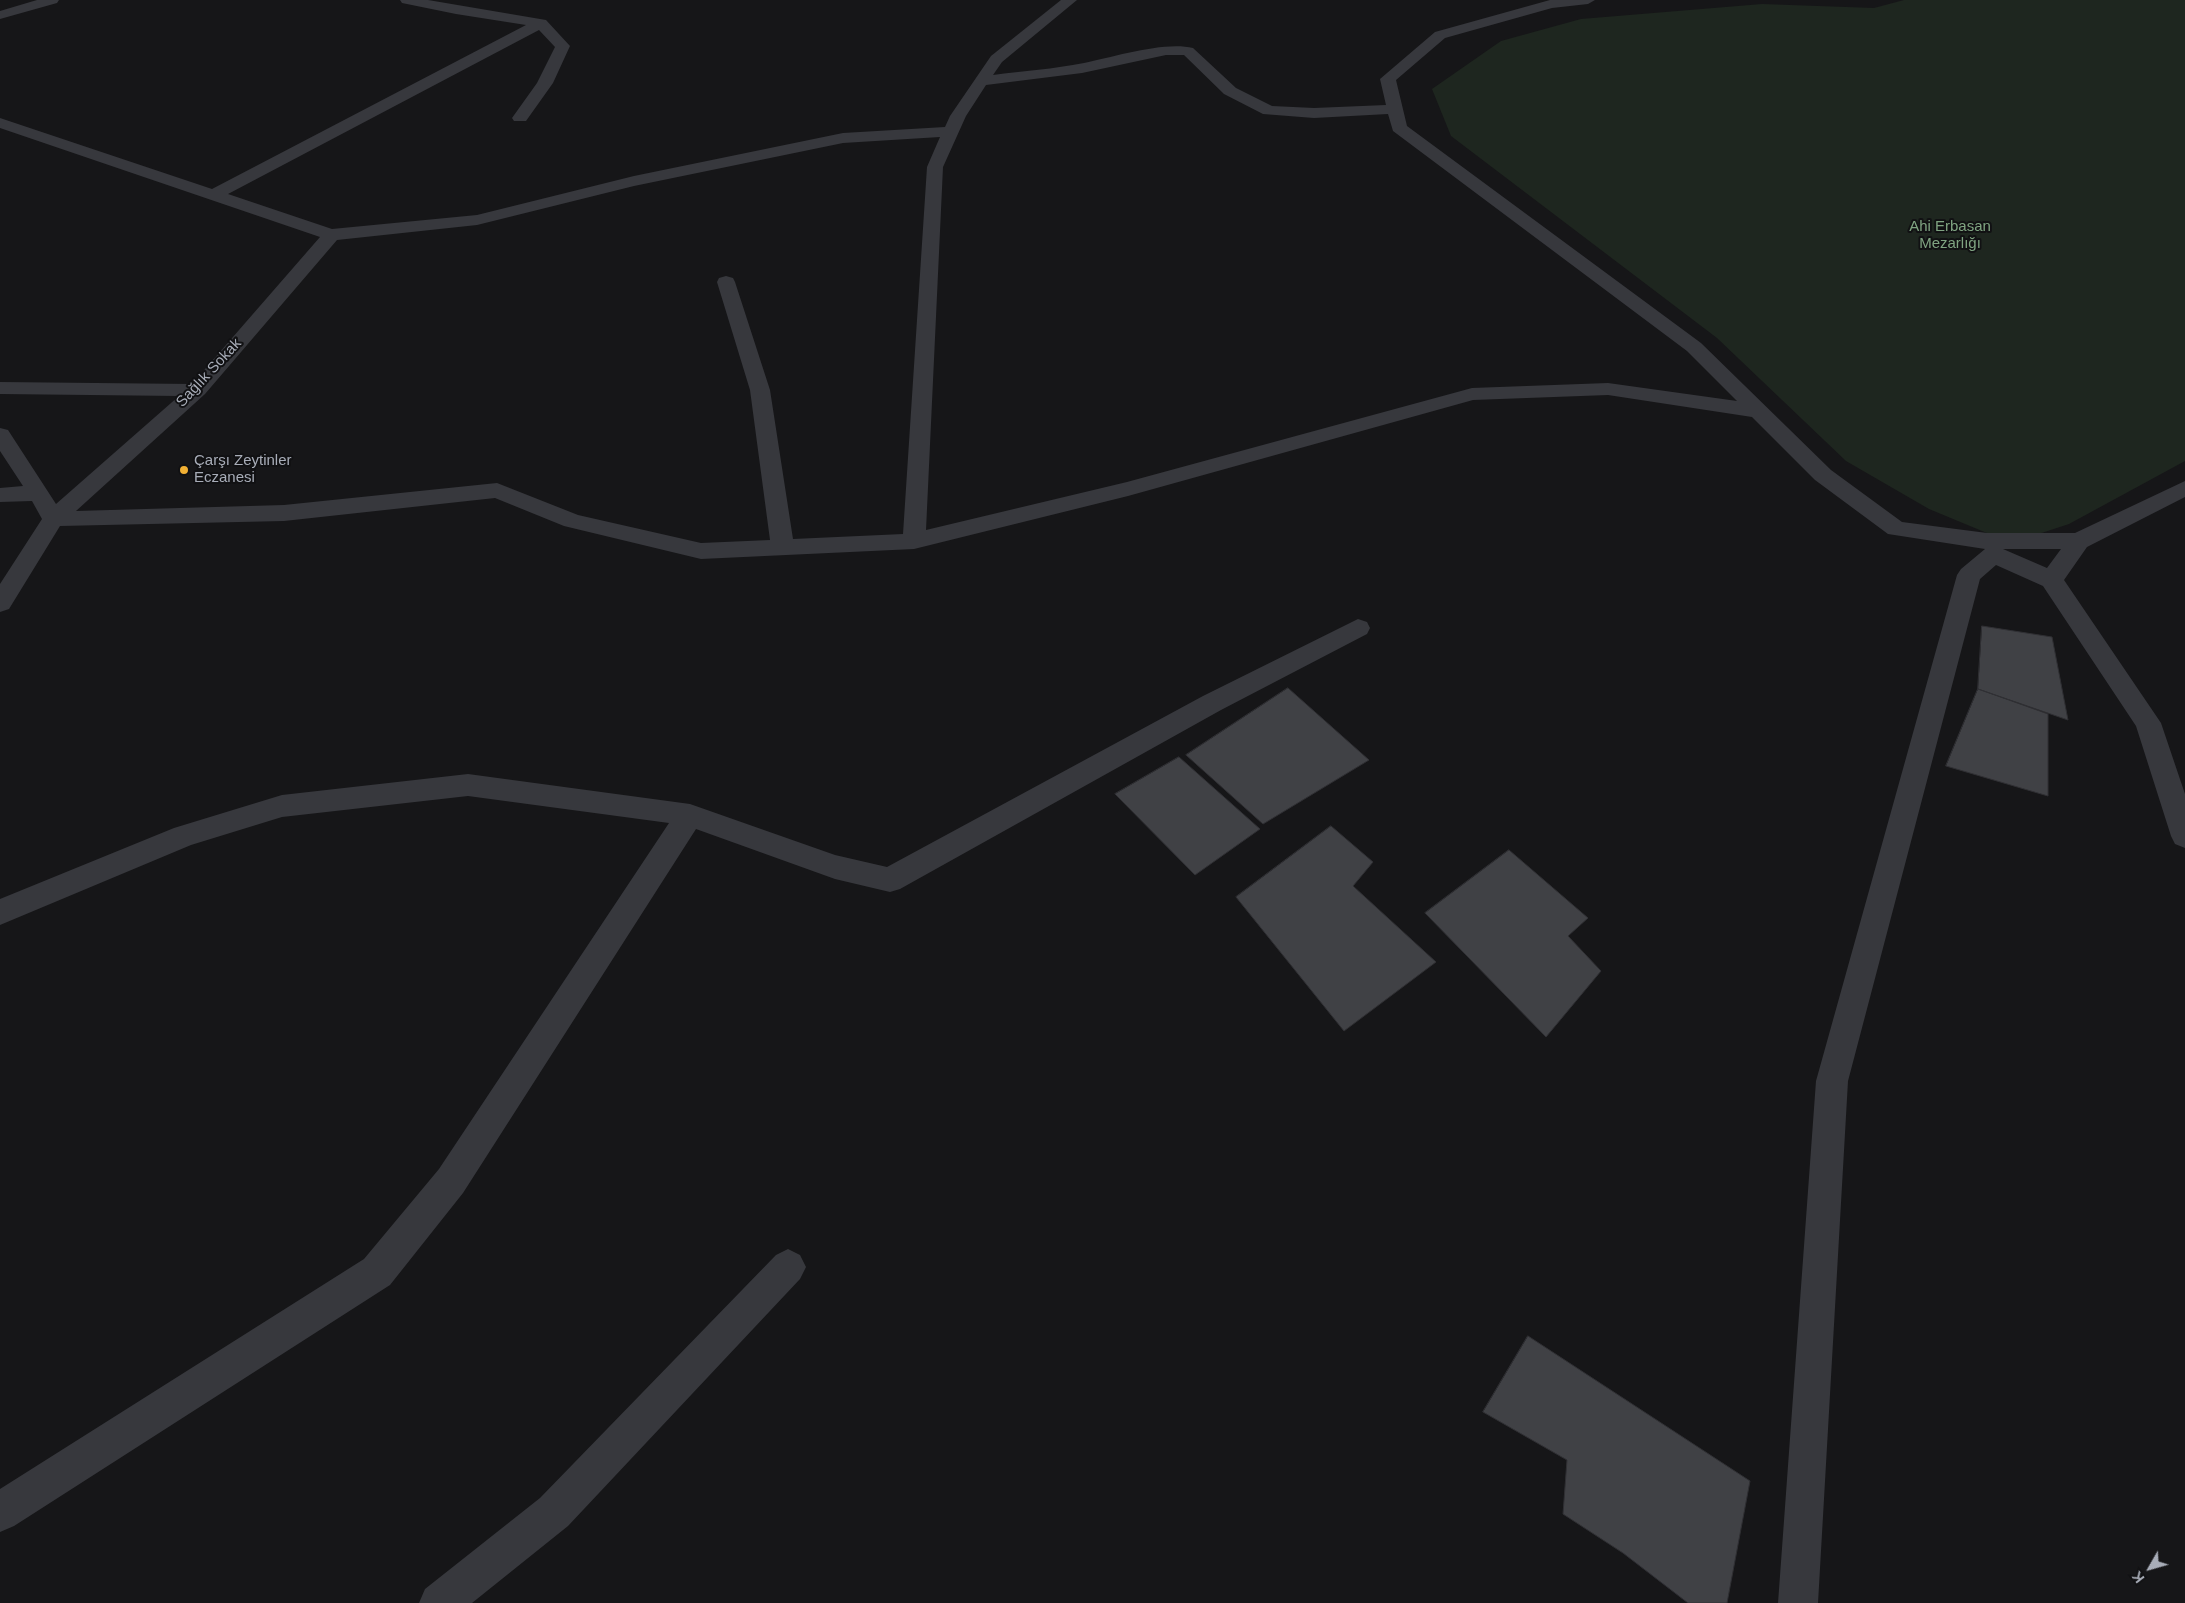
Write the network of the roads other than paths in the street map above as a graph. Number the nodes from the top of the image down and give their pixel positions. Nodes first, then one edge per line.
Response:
1 (52, 0) edge
2 (407, 0) edge
3 (1070, 0) edge
4 (1588, 0) edge
5 (1554, 2) edge
6 (0, 15) edge
7 (541, 22) junction
8 (981, 81) junction
9 (1394, 109) junction
10 (520, 118) dead end
11 (0, 124) edge
12 (951, 132) junction
13 (211, 196) junction
14 (331, 235) junction
15 (726, 282) dead end
16 (0, 388) edge
17 (198, 390) junction
18 (1758, 411) junction
19 (0, 435) edge
20 (2185, 488) edge
21 (39, 493) junction
22 (0, 495) edge
23 (53, 519) junction
24 (914, 541) junction
25 (2080, 541) junction
26 (783, 547) junction
27 (2051, 580) junction
28 (0, 603) edge
29 (1358, 628) dead end
30 (690, 815) junction
31 (2185, 836) edge
32 (0, 912) edge
33 (788, 1267) dead end
34 (0, 1512) edge
35 (439, 1603) edge
36 (1798, 1603) edge

1 - 6 street
2 - 7 street
3 - 8 street
4 - 5 street
5 - 9 street
7 - 10 street
7 - 13 street
8 - 9 street
8 - 12 street
9 - 18 street
11 - 13 street
12 - 14 street
12 - 24 street
13 - 14 street
14 - 17 street, Sağlık Sokak
15 - 26 street
16 - 17 street
17 - 23 street, Sağlık Sokak
18 - 24 street
18 - 25 street
19 - 21 street
20 - 25 street
21 - 22 street
21 - 23 street
23 - 26 street
23 - 28 street, Sağlık Sokak
24 - 26 street
25 - 27 street
27 - 31 street
27 - 36 street
29 - 30 street
30 - 32 street
30 - 34 street
33 - 35 street

